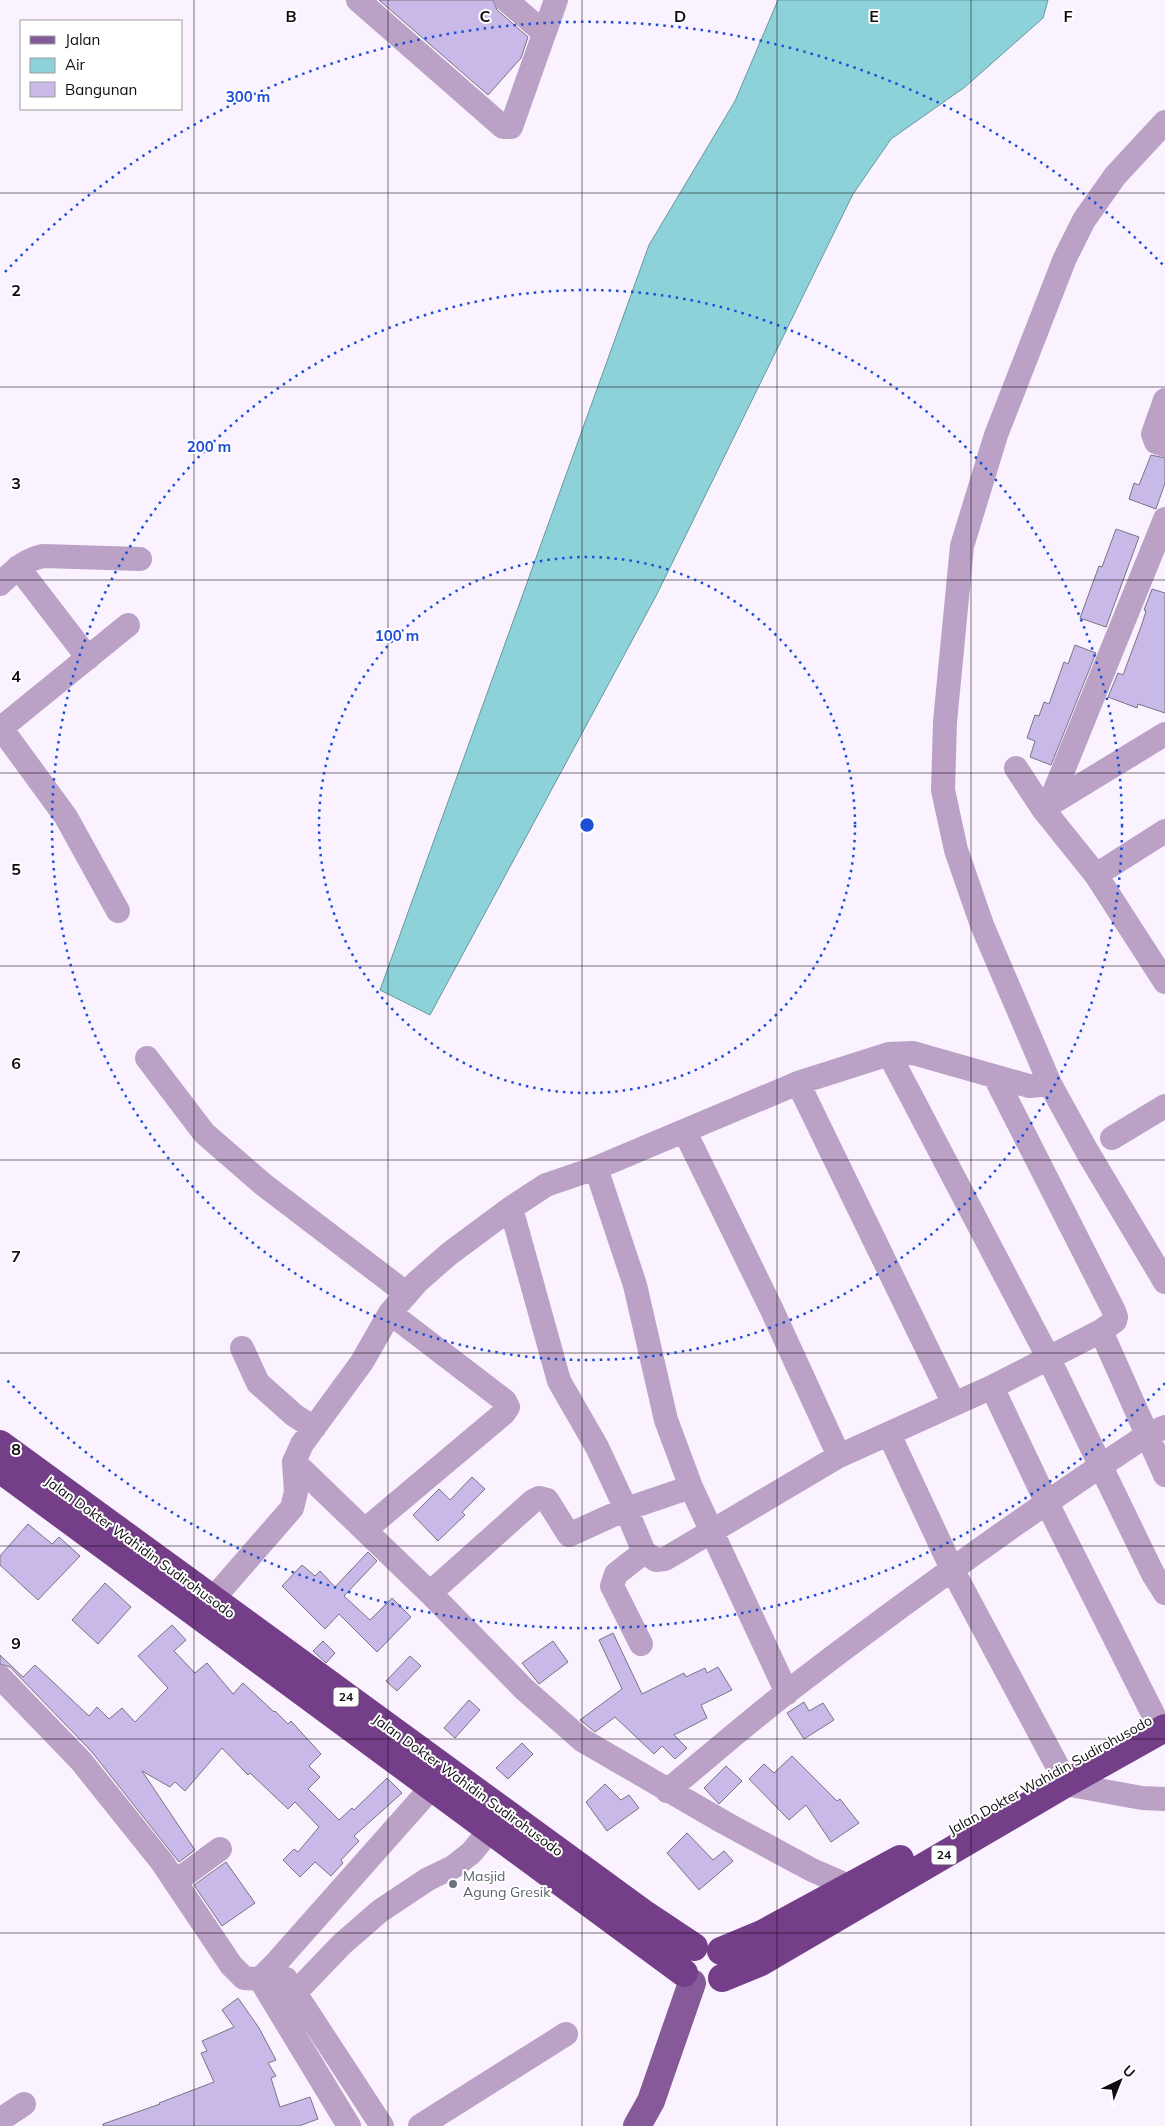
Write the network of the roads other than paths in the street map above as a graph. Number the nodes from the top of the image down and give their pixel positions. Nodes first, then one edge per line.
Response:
1 (358, 0) edge
2 (506, 0) edge
3 (556, 0) edge
4 (544, 32) junction
5 (1165, 122) edge
6 (1165, 400) edge
7 (1165, 445) edge
8 (1165, 519) edge
9 (140, 559) dead end
10 (18, 567) junction
11 (0, 584) edge
12 (128, 625) dead end
13 (88, 658) junction
14 (1, 728) edge
15 (1165, 734) edge
16 (1016, 768) dead end
17 (1046, 807) junction
18 (1165, 831) edge
19 (1096, 875) junction
20 (118, 911) dead end
21 (1165, 982) edge
22 (889, 1054) junction
23 (147, 1058) dead end
24 (995, 1077) junction
25 (798, 1084) junction
26 (1050, 1084) junction
27 (1165, 1106) edge
28 (685, 1132) junction
29 (1112, 1138) dead end
30 (596, 1168) junction
31 (511, 1208) junction
32 (1164, 1278) edge
33 (406, 1294) junction
34 (390, 1312) junction
35 (1101, 1331) junction
36 (242, 1348) dead end
37 (1048, 1357) junction
38 (992, 1388) junction
39 (954, 1404) junction
40 (314, 1428) junction
41 (1156, 1431) edge
42 (889, 1434) junction
43 (0, 1444) edge
44 (839, 1456) junction
45 (294, 1462) junction
46 (1102, 1465) junction
47 (0, 1469) edge
48 (1165, 1475) edge
49 (690, 1487) junction
50 (1046, 1501) junction
51 (626, 1509) junction
52 (365, 1530) junction
53 (710, 1532) junction
54 (644, 1552) junction
55 (952, 1569) junction
56 (430, 1593) junction
57 (1165, 1593) edge
58 (212, 1600) junction
59 (641, 1644) dead end
60 (0, 1677) edge
61 (787, 1693) junction
62 (1161, 1718) edge
63 (1062, 1777) junction
64 (432, 1786) junction
65 (668, 1791) junction
66 (1165, 1799) edge
67 (491, 1830) junction
68 (220, 1849) dead end
69 (176, 1882) junction
70 (851, 1887) junction
71 (694, 1947) junction
72 (721, 1951) junction
73 (268, 1971) junction
74 (702, 1980) junction
75 (295, 1993) junction
76 (566, 2034) dead end
77 (24, 2104) dead end
78 (0, 2120) edge
79 (342, 2124) edge
80 (382, 2126) edge
81 (420, 2126) edge
82 (637, 2126) edge

1 - 4 street
2 - 4 street
3 - 4 street
5 - 26 street
6 - 7 street
8 - 17 street
9 - 10 street
10 - 11 street
10 - 13 street
12 - 13 street
13 - 14 street
14 - 20 street
15 - 17 street
16 - 17 street
17 - 19 street
18 - 19 street
19 - 21 street
22 - 24 street
22 - 25 street
22 - 37 street
23 - 33 street
24 - 26 street
24 - 35 street
25 - 28 street
25 - 39 street
26 - 32 street
27 - 29 street
28 - 30 street
28 - 44 street
30 - 31 street
30 - 49 street
31 - 33 street
31 - 51 street
33 - 34 street
34 - 40 street
34 - 52 street
35 - 37 street
35 - 41 street
36 - 40 street
37 - 38 street
37 - 46 street
38 - 39 street
38 - 50 street
39 - 42 street
40 - 45 street
41 - 46 street
41 - 48 street
42 - 44 street
42 - 55 street
43 - 58 highway, Jalan Dokter Wahidin Sudirohusodo / 24
44 - 53 street
45 - 52 street
45 - 58 street
46 - 50 street
46 - 57 street
47 - 64 highway, Jalan Dokter Wahidin Sudirohusodo / 24
49 - 51 street
49 - 53 street
50 - 55 street
50 - 62 street
51 - 54 street
51 - 56 street
52 - 56 street
53 - 54 street
53 - 61 street
54 - 59 street
55 - 61 street
55 - 63 street
56 - 65 street
58 - 71 highway, Jalan Dokter Wahidin Sudirohusodo / 24
60 - 69 street
61 - 65 street
62 - 63 highway, Jalan Dokter Wahidin Sudirohusodo / 24
63 - 66 street
63 - 70 highway, Jalan Dokter Wahidin Sudirohusodo / 24
63 - 74 highway, Jalan Dokter Wahidin Sudirohusodo / 24
64 - 67 highway, Jalan Dokter Wahidin Sudirohusodo / 24
64 - 73 street
65 - 70 street
67 - 74 highway, Jalan Dokter Wahidin Sudirohusodo / 24
67 - 75 street
68 - 69 street
69 - 73 street
70 - 72 highway, Jalan Dokter Wahidin Sudirohusodo / 24
71 - 72 highway, 24
71 - 74 highway
72 - 74 highway
73 - 75 street
73 - 79 street
74 - 82 main road
75 - 80 street
76 - 81 street
77 - 78 street

